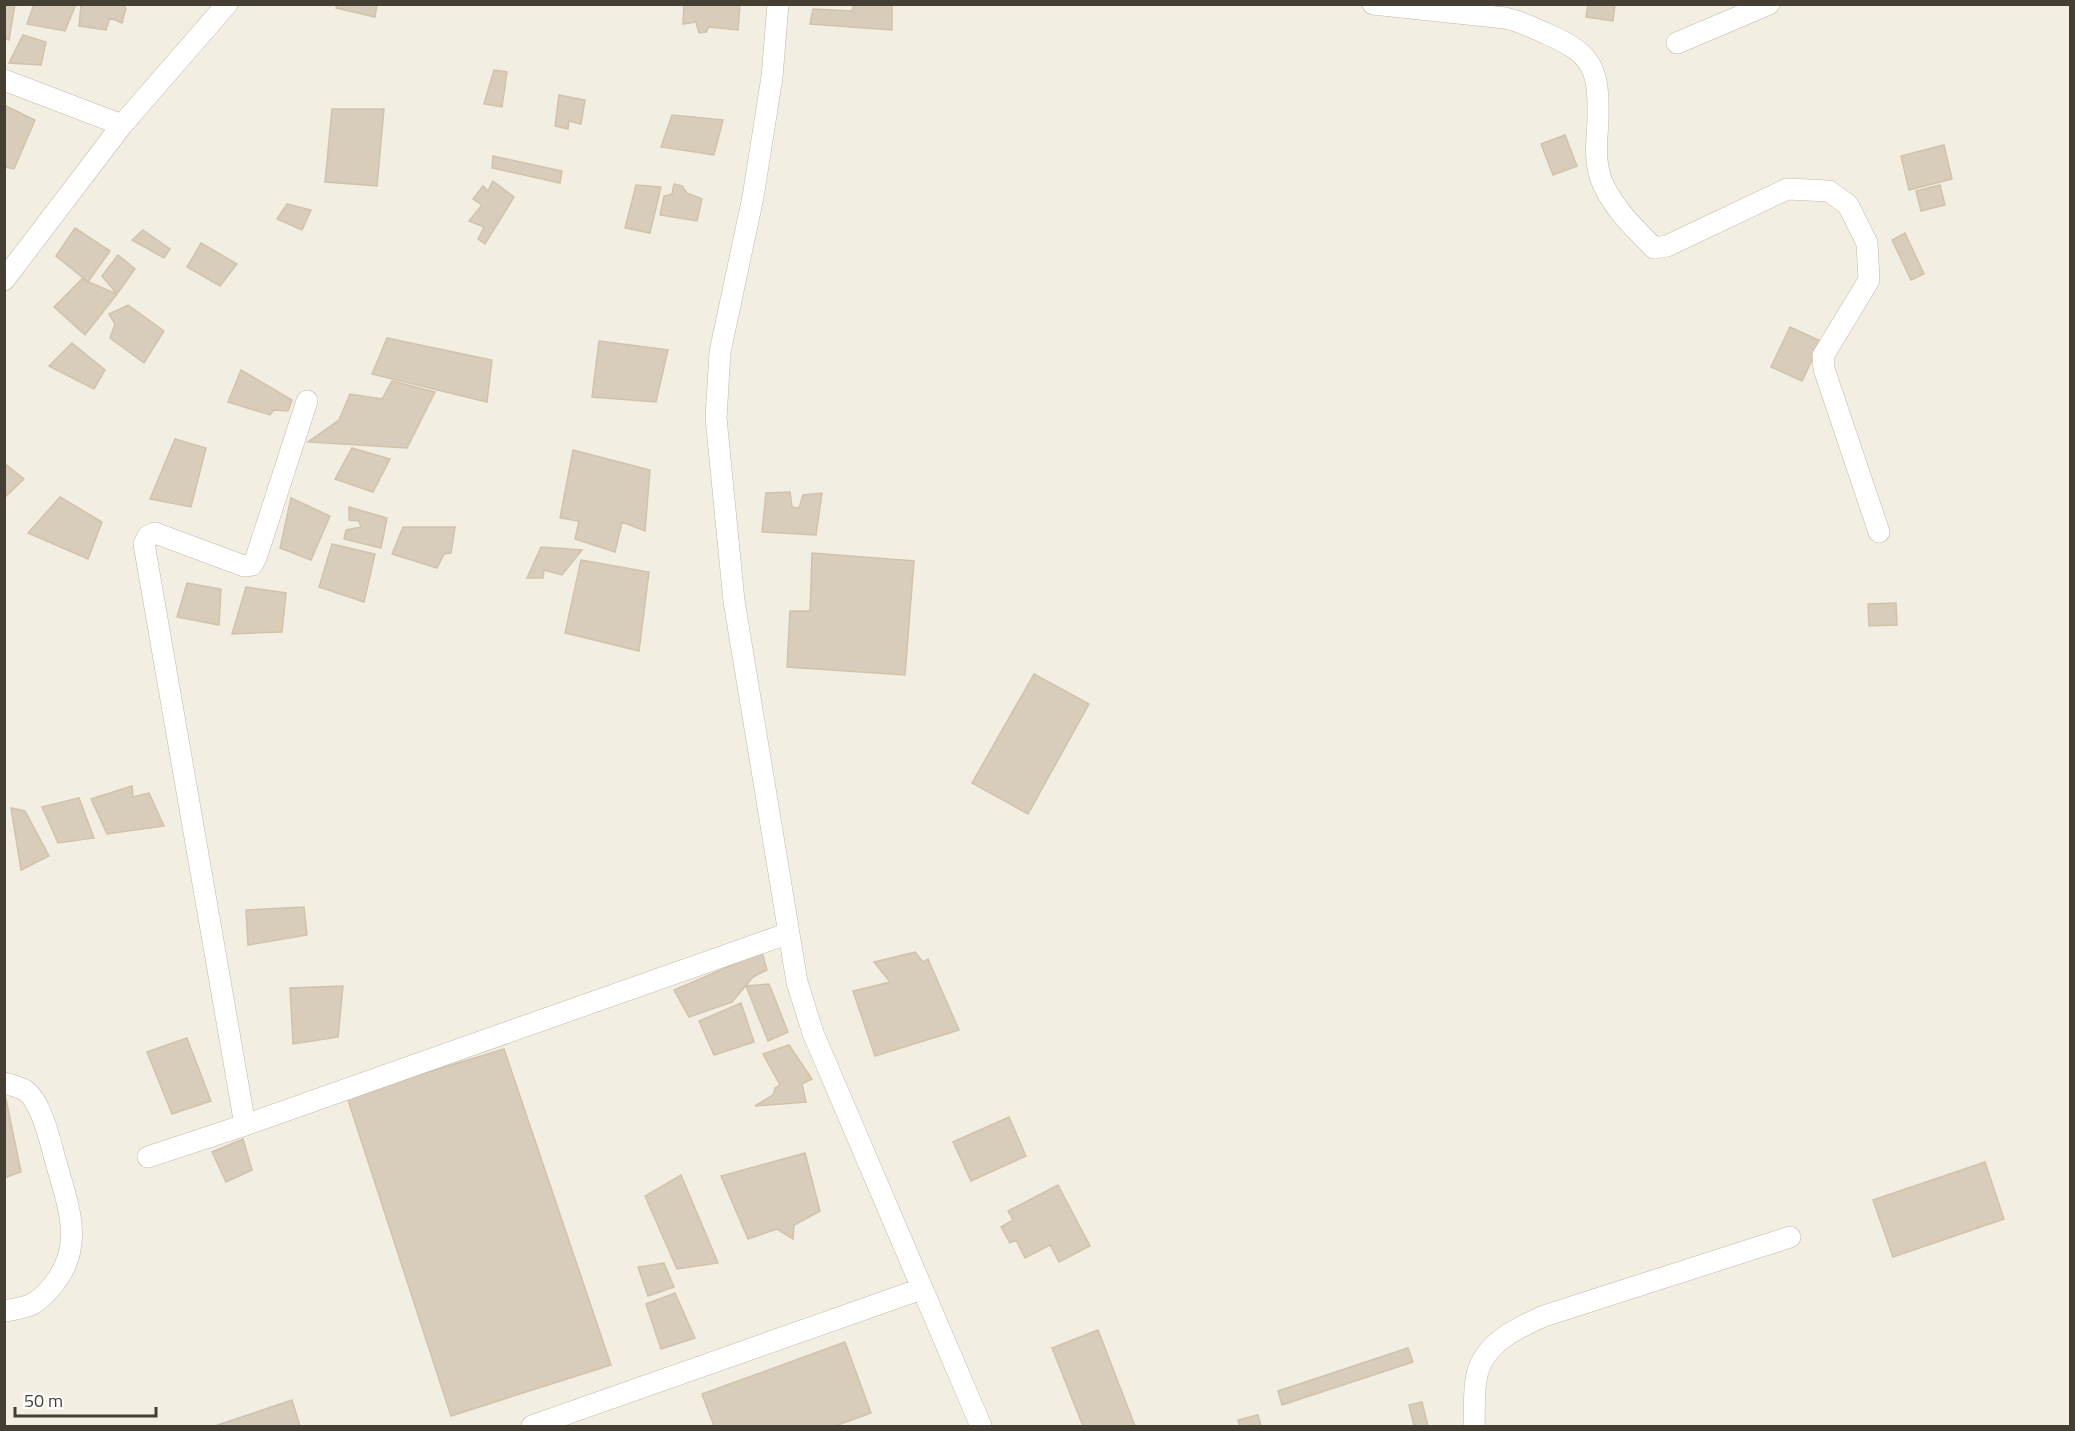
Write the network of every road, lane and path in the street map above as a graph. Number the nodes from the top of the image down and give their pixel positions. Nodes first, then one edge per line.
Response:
1 (226, 4) edge
2 (778, 4) edge
3 (1373, 4) edge
4 (1769, 4) edge
5 (1677, 43) dead end
6 (4, 80) edge
7 (122, 125) junction
8 (4, 280) edge
9 (307, 401) dead end
10 (1879, 532) dead end
11 (789, 933) junction
12 (4, 1083) edge
13 (245, 1125) junction
14 (148, 1157) dead end
15 (1790, 1236) dead end
16 (921, 1289) junction
17 (4, 1311) edge
18 (532, 1426) edge
19 (981, 1426) edge
20 (1474, 1426) edge

1 - 7 street
2 - 11 street
3 - 10 street
4 - 5 street
6 - 7 street
7 - 8 street
9 - 13 street
11 - 13 street
11 - 16 street
12 - 17 street
13 - 14 street
15 - 20 street
16 - 18 street
16 - 19 street

